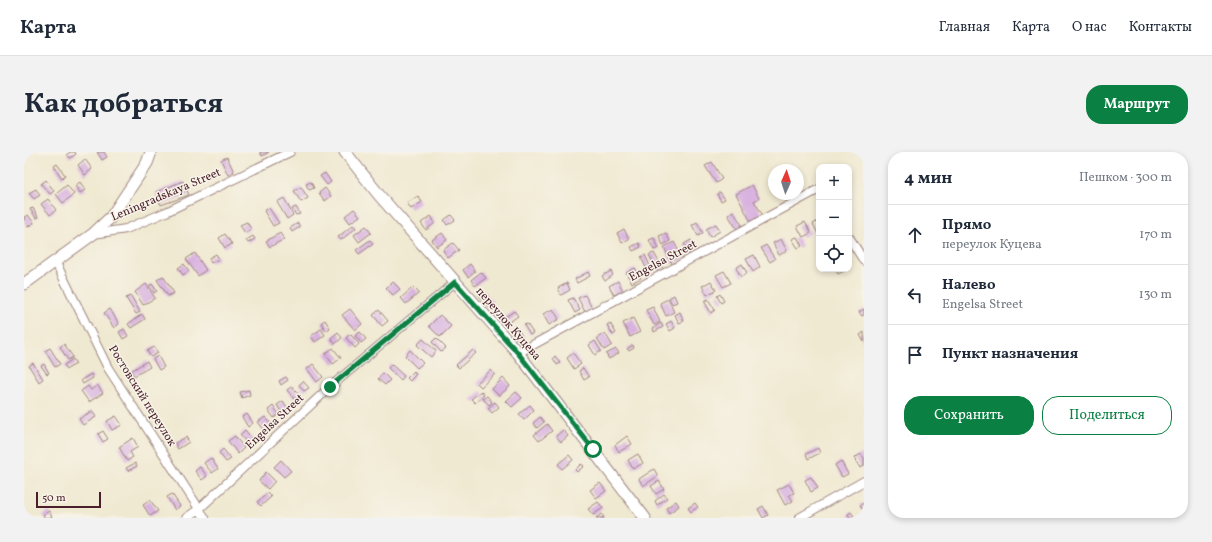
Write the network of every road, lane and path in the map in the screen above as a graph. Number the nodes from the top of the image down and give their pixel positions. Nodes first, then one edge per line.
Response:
1 (151, 152) edge
2 (290, 152) edge
3 (345, 152) edge
4 (816, 192) edge
5 (93, 234) junction
6 (852, 242) edge
7 (55, 261) junction
8 (864, 261) edge
9 (455, 282) junction
10 (24, 284) edge
11 (518, 353) junction
12 (864, 481) edge
13 (198, 509) junction
14 (186, 518) edge
15 (205, 518) edge
16 (644, 518) edge
17 (799, 518) edge

1 - 5 street, Leningradskaya Street
2 - 5 street, Leningradskaya Street
3 - 9 street, переулок Куцева
4 - 11 street, Engelsa Street
5 - 7 street, Leningradskaya Street
6 - 8 street
7 - 10 street, Leningradskaya Street
7 - 13 street, Ростовский переулок
9 - 11 street, переулок Куцева
9 - 13 street, Engelsa Street
11 - 16 street, переулок Куцева
12 - 17 street
13 - 14 street, Engelsa Street
13 - 15 street, Ростовский переулок

